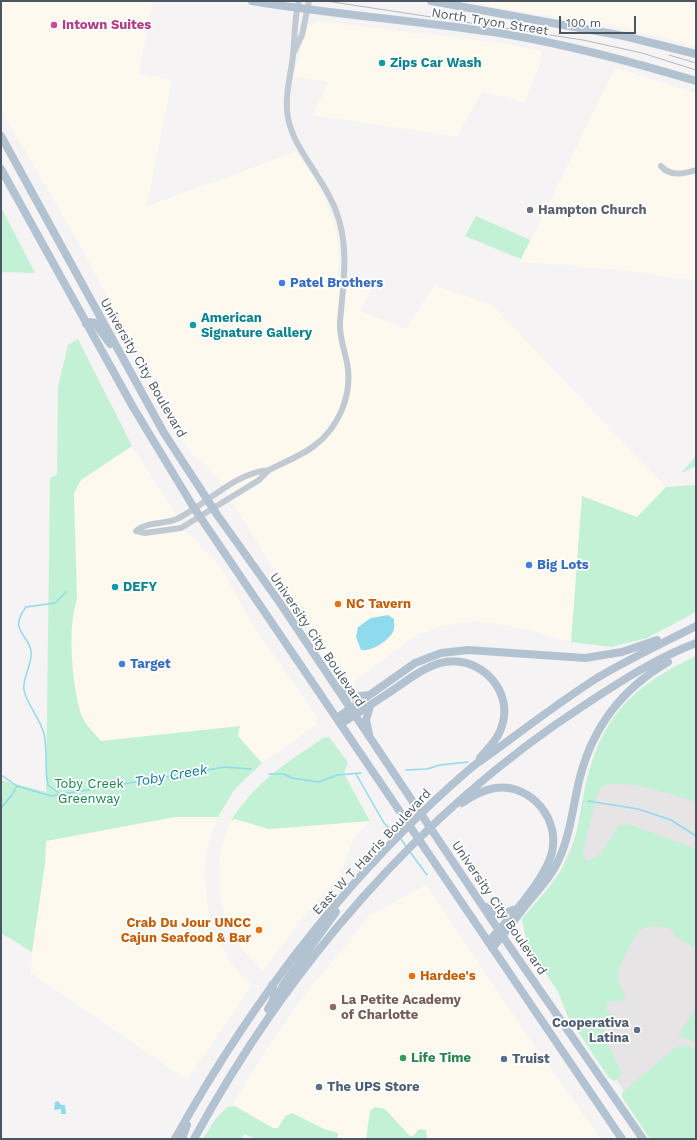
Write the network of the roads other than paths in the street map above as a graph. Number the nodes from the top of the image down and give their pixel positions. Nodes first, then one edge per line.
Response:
1 (252, 1) edge
2 (309, 1) edge
3 (430, 1) edge
4 (298, 5) edge
5 (307, 10) junction
6 (294, 54) junction
7 (696, 54) edge
8 (696, 81) edge
9 (1, 136) edge
10 (1, 148) edge
11 (661, 166) dead end
12 (1, 169) edge
13 (696, 170) edge
14 (23, 176) junction
15 (86, 324) junction
16 (123, 360) junction
17 (269, 470) junction
18 (207, 500) junction
19 (194, 508) junction
20 (212, 508) junction
21 (199, 517) junction
22 (696, 626) edge
23 (683, 633) junction
24 (696, 644) edge
25 (336, 686) junction
26 (372, 694) junction
27 (370, 706) junction
28 (352, 713) junction
29 (339, 721) junction
30 (373, 744) junction
31 (474, 766) junction
32 (443, 816) junction
33 (346, 894) junction
34 (475, 894) junction
35 (516, 908) junction
36 (501, 933) junction
37 (490, 945) junction
38 (272, 985) junction
39 (282, 998) junction
40 (236, 1067) junction
41 (193, 1107) junction
42 (175, 1139) edge
43 (182, 1139) edge
44 (194, 1139) edge
45 (622, 1139) edge
46 (643, 1139) edge

1 - 4 main road, North Tryon Street
2 - 5 street
3 - 7 main road, North Tryon Street
4 - 5 main road, North Tryon Street
4 - 6 street
5 - 6 street
5 - 8 main road, North Tryon Street
6 - 17 street
9 - 14 main road, University City Boulevard
10 - 14 main road
11 - 13 street
12 - 15 main road, University City Boulevard
14 - 16 main road, University City Boulevard
15 - 16 main road
15 - 19 main road, University City Boulevard
16 - 18 main road, University City Boulevard
17 - 18 street
17 - 20 street
18 - 19 street
18 - 20 main road, University City Boulevard
19 - 21 main road, University City Boulevard
19 - 21 street
20 - 21 street
20 - 25 main road, University City Boulevard
21 - 29 main road, University City Boulevard
22 - 23 main road, East W T Harris Boulevard
23 - 26 main road
23 - 31 main road, East W T Harris Boulevard
24 - 32 main road, East W T Harris Boulevard
24 - 36 main road
25 - 26 main road
25 - 28 main road, University City Boulevard
26 - 28 main road
27 - 28 main road
27 - 30 main road
27 - 31 main road
28 - 29 main road
28 - 30 main road, University City Boulevard
29 - 37 main road, University City Boulevard
30 - 34 main road, University City Boulevard
31 - 33 main road, East W T Harris Boulevard
32 - 35 main road
32 - 39 main road, East W T Harris Boulevard
33 - 38 main road, East W T Harris Boulevard
33 - 39 main road
34 - 35 main road
34 - 36 main road, University City Boulevard
35 - 36 main road
36 - 37 main road
36 - 46 main road, University City Boulevard
37 - 45 main road, University City Boulevard
38 - 40 main road
38 - 41 main road, East W T Harris Boulevard
39 - 40 main road, East W T Harris Boulevard
40 - 44 main road, East W T Harris Boulevard
41 - 42 main road, East W T Harris Boulevard
41 - 43 main road

